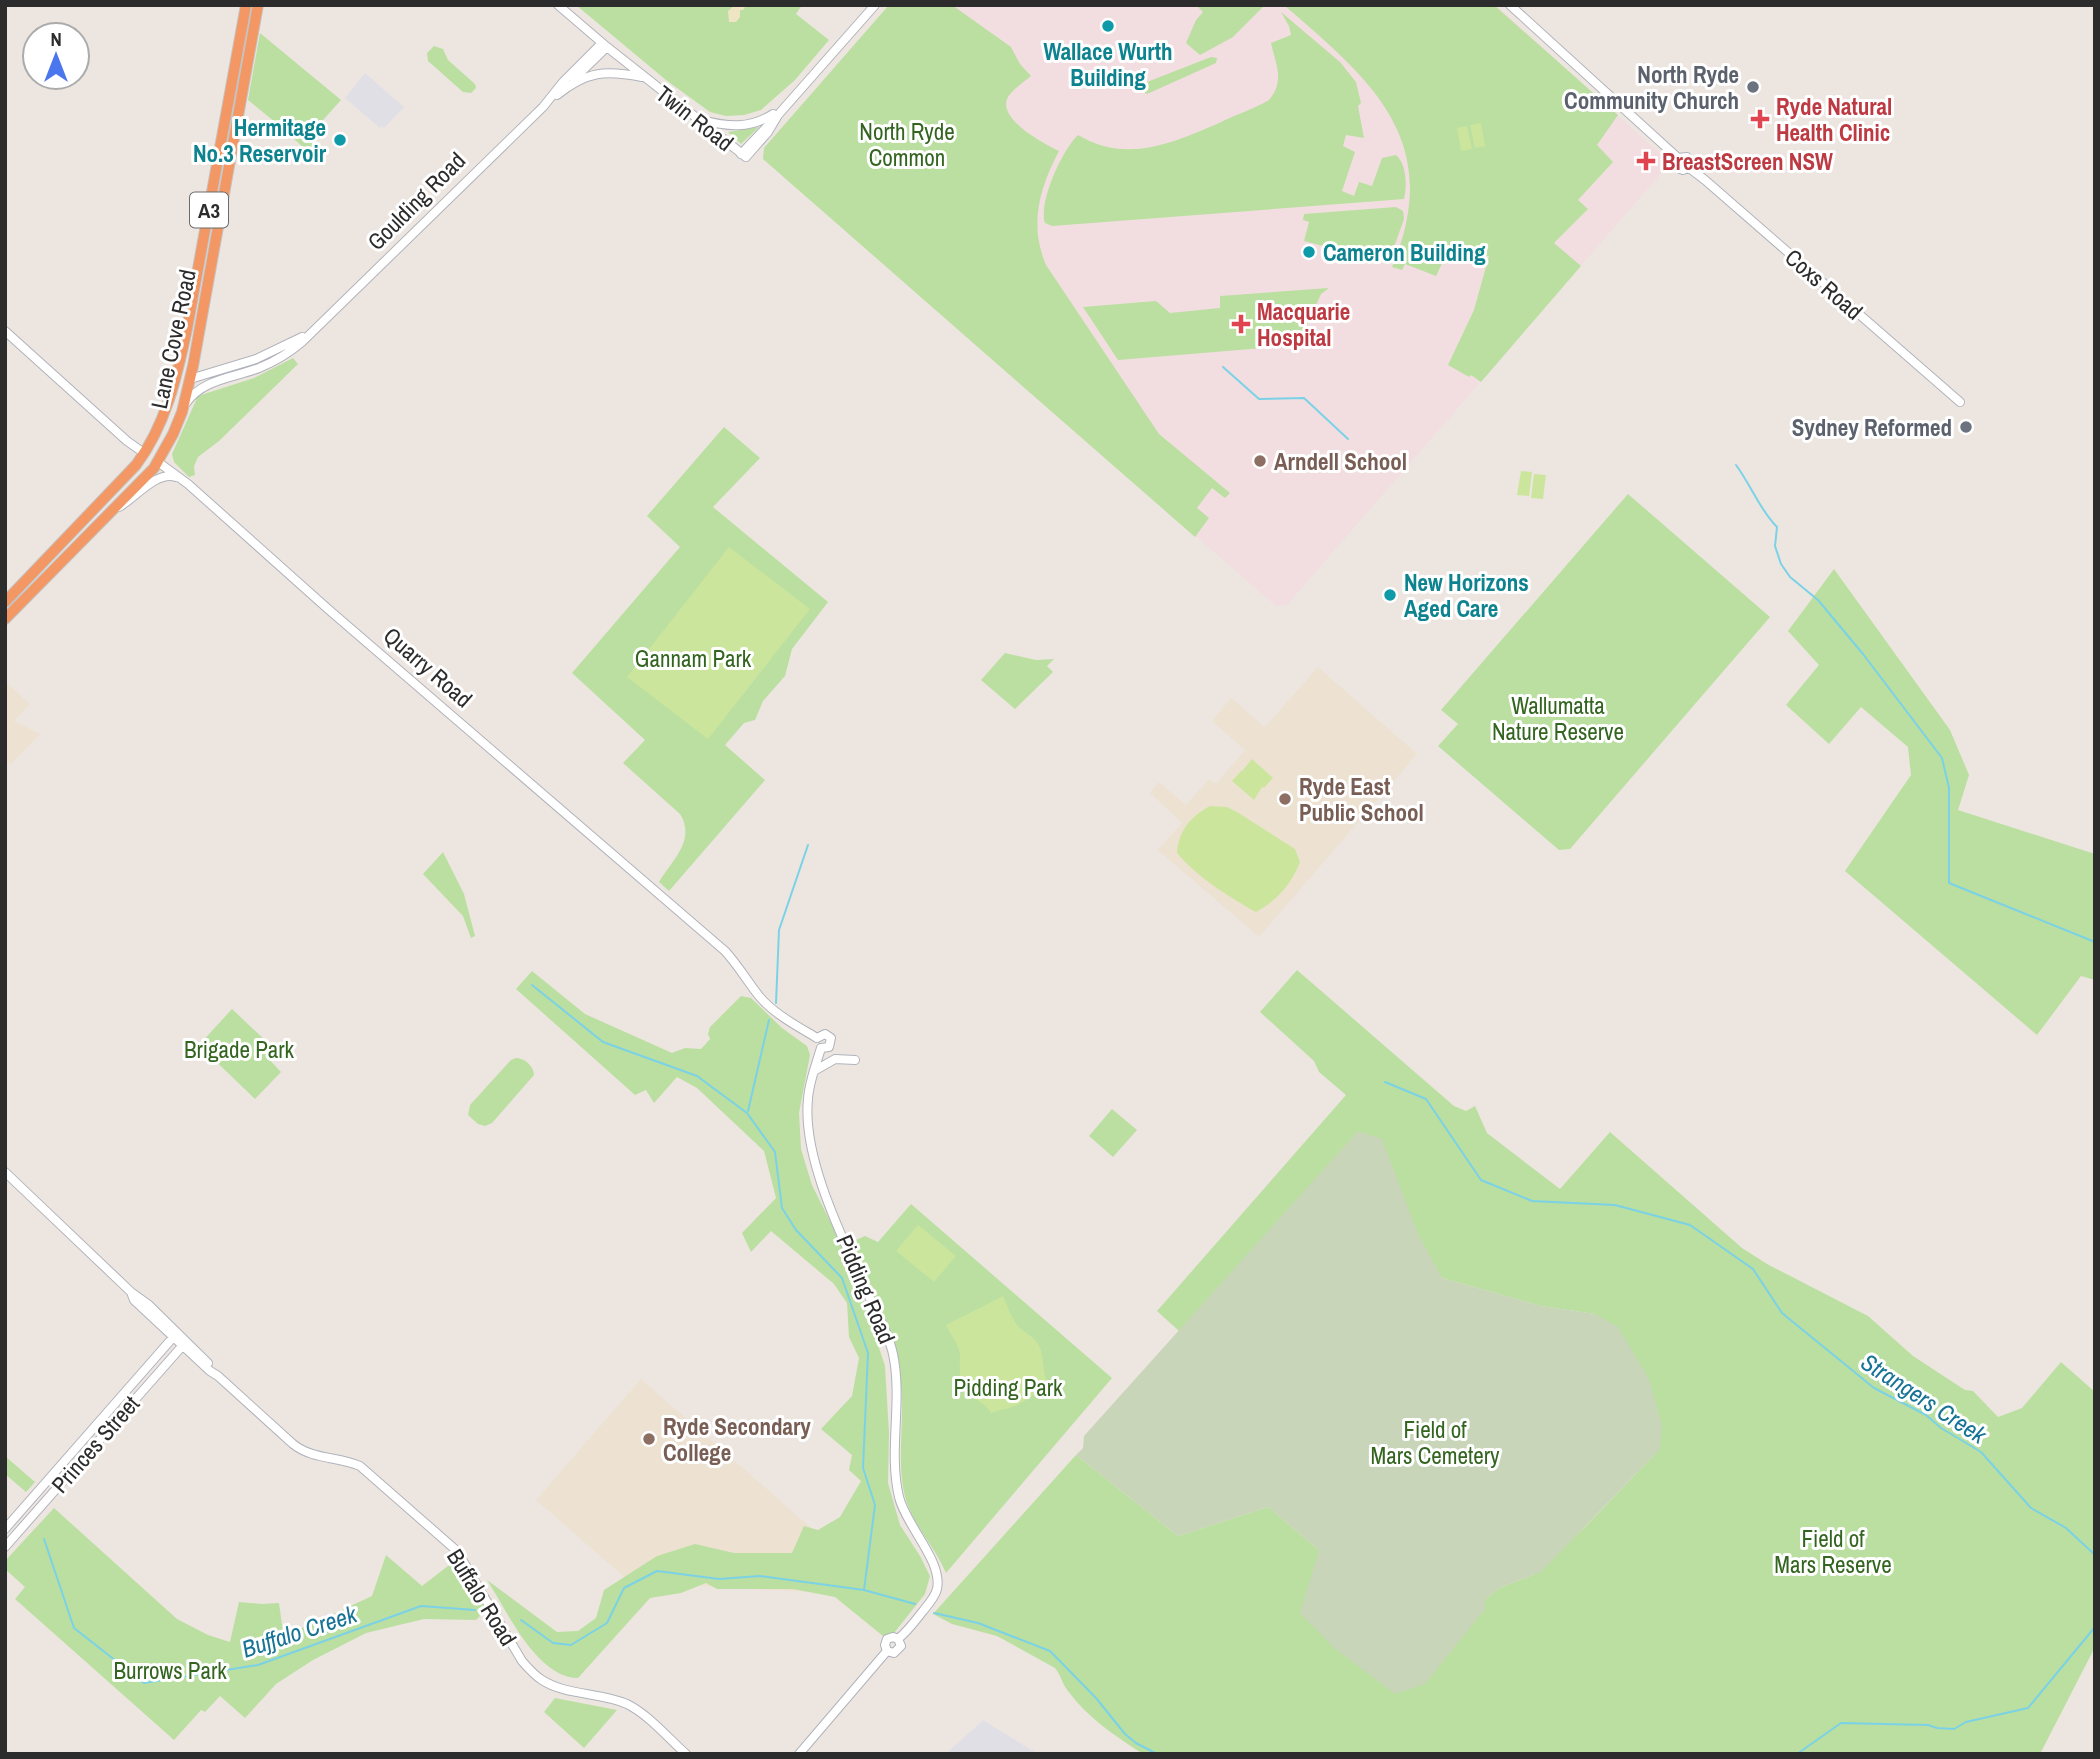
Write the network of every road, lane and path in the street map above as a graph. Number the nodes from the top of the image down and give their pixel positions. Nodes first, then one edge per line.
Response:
1 (246, 5) edge
2 (258, 5) edge
3 (558, 5) edge
4 (874, 5) edge
5 (1510, 5) edge
6 (604, 45) junction
7 (603, 72) joint
8 (645, 78) junction
9 (568, 87) junction
10 (542, 107) junction
11 (785, 107) junction
12 (697, 119) junction
13 (5, 331) edge
14 (238, 370) junction
15 (190, 380) junction
16 (1959, 402) dead end
17 (184, 407) junction
18 (165, 412) junction
19 (144, 453) junction
20 (158, 461) junction
21 (188, 484) junction
22 (111, 512) junction
23 (5, 602) edge
24 (5, 619) edge
25 (817, 1038) junction
26 (821, 1048) junction
27 (855, 1060) dead end
28 (814, 1071) junction
29 (5, 1172) edge
30 (175, 1335) junction
31 (184, 1344) junction
32 (50, 1478) junction
33 (59, 1485) junction
34 (5, 1529) edge
35 (5, 1547) edge
36 (686, 1754) edge
37 (799, 1754) edge

1 - 18 highway, Lane Cove Road / A3
2 - 15 highway, Lane Cove Road / A3
3 - 6 street, Twin Road
4 - 11 street
5 - 16 street, Coxs Road
6 - 8 street, Twin Road
6 - 9 street
6 - 10 street, Goulding Road
7 - 8 street, Twin Road
7 - 9 street, Goulding Road
8 - 12 street, Twin Road
9 - 10 street, Goulding Road
10 - 14 street, Goulding Road
11 - 12 street
11 - 12 street, Twin Road
13 - 19 street, Quarry Road
14 - 15 street, Goulding Road
14 - 17 street, Goulding Road
15 - 17 highway, Lane Cove Road / A3
15 - 18 highway
17 - 20 highway, Lane Cove Road / A3
18 - 19 highway, Lane Cove Road / A3
19 - 20 highway, Quarry Road
19 - 23 highway, Lane Cove Road / A3
20 - 21 street, Quarry Road
20 - 22 highway, Lane Cove Road / A3
21 - 22 street
21 - 25 street, Quarry Road
22 - 24 highway, Lane Cove Road / A3
25 - 26 street
25 - 26 street
26 - 28 street, Pidding Road
27 - 28 street
28 - 37 street, Pidding Road
29 - 30 street, Buffalo Road
30 - 31 street, Buffalo Road
30 - 32 street, Princes Street
31 - 33 street, Princes Street
31 - 36 street, Buffalo Road
32 - 33 street
32 - 34 street, Princes Street
33 - 35 street, Princes Street

